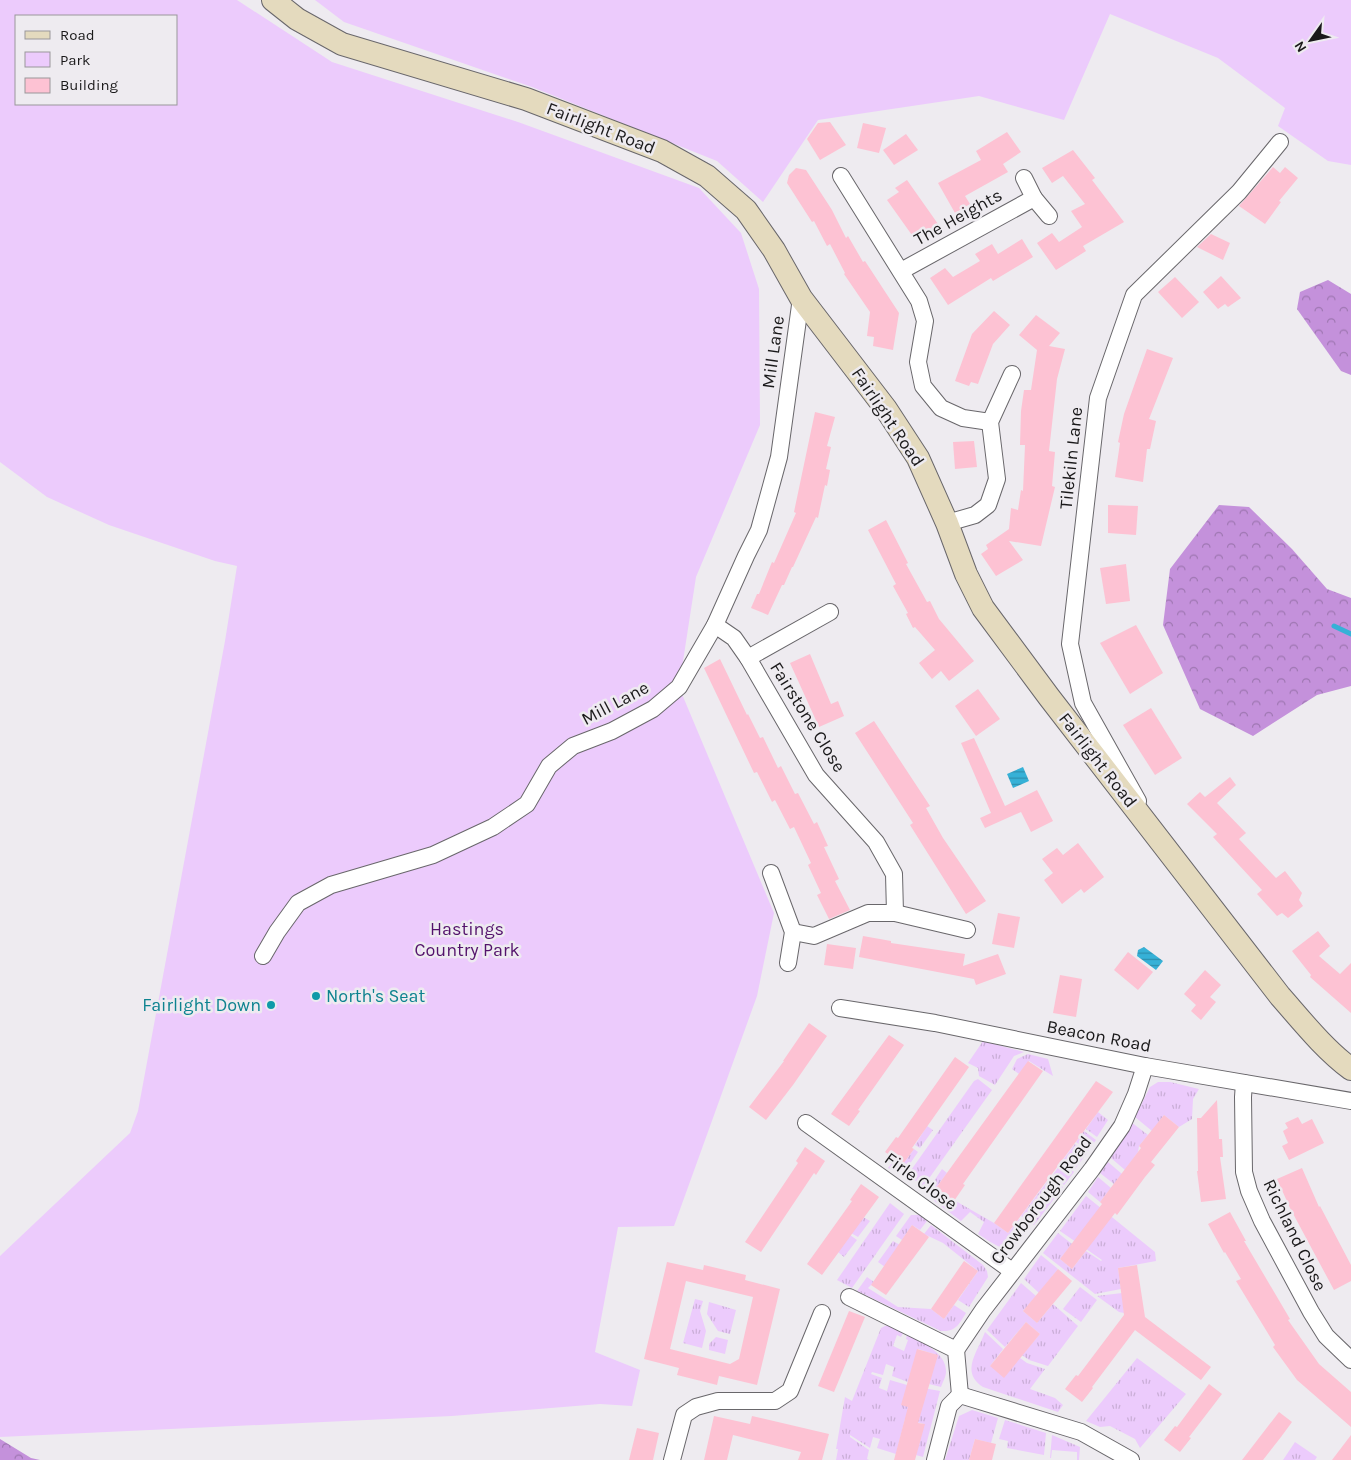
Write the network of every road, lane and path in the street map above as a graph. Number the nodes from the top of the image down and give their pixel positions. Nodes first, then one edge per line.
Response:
1 (273, 0) edge
2 (1280, 142) dead end
3 (841, 176) dead end
4 (1024, 178) dead end
5 (1034, 198) junction
6 (1050, 216) dead end
7 (902, 271) junction
8 (801, 298) junction
9 (1012, 374) dead end
10 (990, 422) junction
11 (947, 523) junction
12 (830, 612) dead end
13 (715, 625) junction
14 (748, 658) junction
15 (1149, 826) junction
16 (771, 873) dead end
17 (895, 913) junction
18 (967, 930) dead end
19 (793, 932) junction
20 (263, 956) dead end
21 (788, 963) dead end
22 (840, 1008) dead end
23 (1145, 1066) junction
24 (1351, 1069) edge
25 (1244, 1083) junction
26 (1351, 1102) edge
27 (806, 1123) dead end
28 (1012, 1271) junction
29 (849, 1297) dead end
30 (822, 1313) dead end
31 (956, 1350) junction
32 (1351, 1360) edge
33 (960, 1395) junction
34 (672, 1460) edge
35 (935, 1460) edge
36 (1131, 1460) edge

1 - 8 street, Fairlight Road
2 - 15 street, Tilekiln Lane
3 - 7 street
4 - 5 street
5 - 6 street
5 - 7 street, The Heights
7 - 10 street
8 - 11 street, Fairlight Road
8 - 13 street, Mill Lane
9 - 10 street
10 - 11 street
11 - 15 street, Fairlight Road
12 - 14 street
13 - 14 street, Fairstone Close
13 - 20 street, Mill Lane
14 - 17 street, Fairstone Close
15 - 24 street, Fairlight Road
16 - 19 street
17 - 18 street
17 - 19 street
19 - 21 street
22 - 23 street, Beacon Road
23 - 25 street, Beacon Road
23 - 28 street, Crowborough Road
25 - 26 street, Beacon Road
25 - 32 street, Richland Close
27 - 28 street, Firle Close
28 - 31 street, Crowborough Road
29 - 31 street
30 - 34 street
31 - 33 street
33 - 35 street
33 - 36 street

